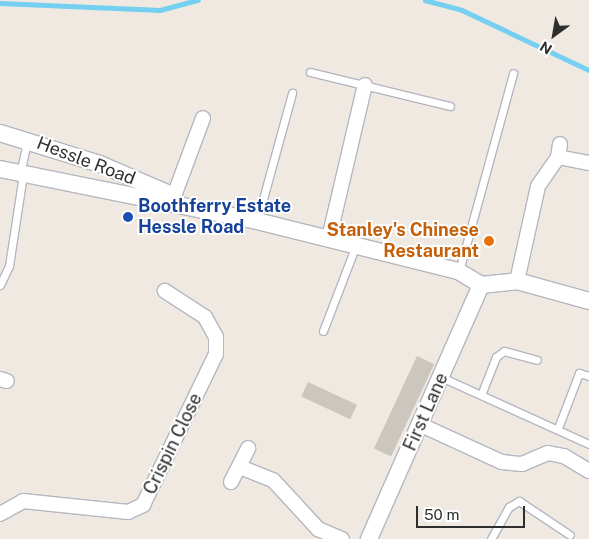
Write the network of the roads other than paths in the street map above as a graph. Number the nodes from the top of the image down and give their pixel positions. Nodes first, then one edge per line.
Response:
1 (310, 72) dead end
2 (513, 73) dead end
3 (365, 85) junction
4 (292, 93) dead end
5 (450, 106) dead end
6 (203, 118) dead end
7 (0, 133) edge
8 (28, 139) junction
9 (589, 163) edge
10 (0, 169) edge
11 (22, 174) junction
12 (180, 200) junction
13 (257, 221) junction
14 (329, 238) junction
15 (356, 245) junction
16 (458, 271) junction
17 (517, 280) junction
18 (0, 284) edge
19 (481, 285) junction
20 (165, 291) dead end
21 (589, 301) edge
22 (324, 331) dead end
23 (537, 360) dead end
24 (589, 376) edge
25 (441, 377) junction
26 (481, 395) junction
27 (421, 425) junction
28 (558, 428) junction
29 (589, 444) edge
30 (248, 448) dead end
31 (240, 467) junction
32 (589, 471) edge
33 (231, 482) dead end
34 (0, 514) edge
35 (570, 535) dead end
36 (342, 539) edge
37 (368, 539) edge
38 (491, 539) edge

1 - 3 lane
2 - 16 lane
3 - 5 lane
3 - 14 street
4 - 13 lane
6 - 12 street
7 - 8 street, Hessle Road
8 - 11 lane
8 - 12 street, Hessle Road
9 - 17 street
10 - 11 street, Hessle Road
11 - 12 street, Hessle Road
11 - 18 lane
12 - 13 street
13 - 14 street
14 - 15 street
15 - 16 street
15 - 22 lane
16 - 19 street
17 - 19 street
17 - 21 street
19 - 25 street, First Lane
20 - 34 street, Crispin Close
23 - 26 lane
24 - 28 lane
25 - 26 lane
25 - 27 street, First Lane
26 - 28 lane
27 - 32 street
27 - 37 street, First Lane
28 - 29 lane
30 - 31 street
31 - 33 street
31 - 36 street
35 - 38 lane

